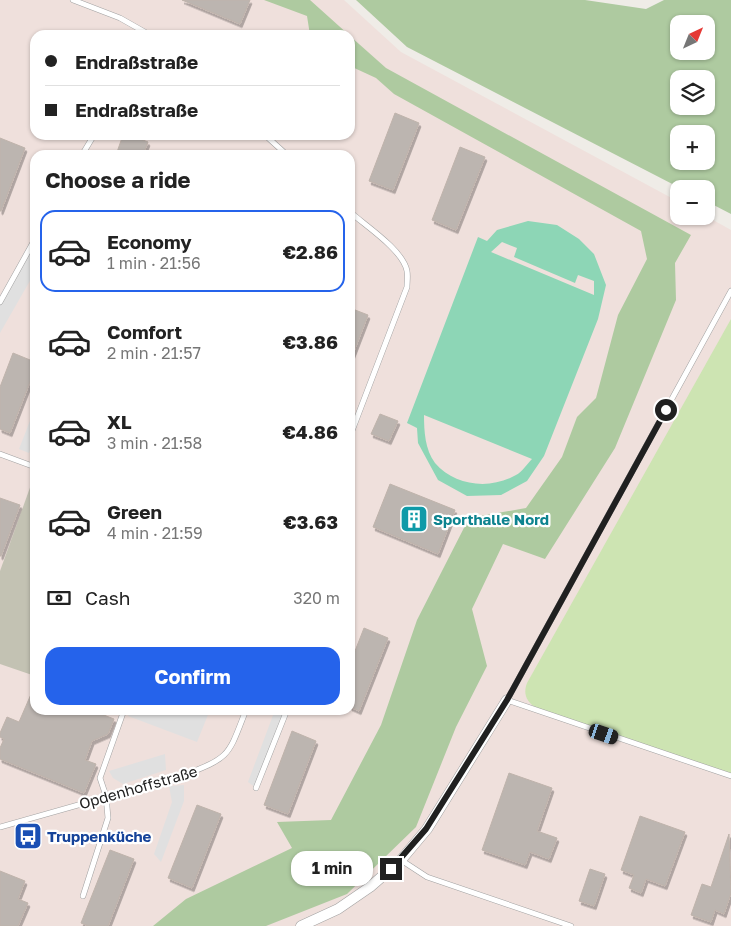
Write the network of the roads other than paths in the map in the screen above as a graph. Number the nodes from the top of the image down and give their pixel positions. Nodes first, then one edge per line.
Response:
1 (73, 0) edge
2 (141, 30) edge
3 (270, 140) edge
4 (282, 150) edge
5 (355, 216) edge
6 (30, 248) edge
7 (731, 291) edge
8 (0, 302) edge
9 (355, 423) edge
10 (0, 454) edge
11 (30, 465) edge
12 (507, 700) junction
13 (122, 715) edge
14 (244, 715) edge
15 (286, 715) edge
16 (731, 776) edge
17 (256, 788) dead end
18 (106, 796) junction
19 (0, 826) edge
20 (401, 860) junction
21 (84, 896) dead end
22 (559, 924) edge
23 (301, 926) edge
24 (571, 926) edge

1 - 2 lane
3 - 4 lane
5 - 9 lane
6 - 8 lane
7 - 12 lane
10 - 11 lane
12 - 16 lane
12 - 20 street
13 - 18 lane
14 - 18 lane, Opdenhoffstraße
15 - 17 lane
18 - 19 lane, Opdenhoffstraße
18 - 21 lane
20 - 22 lane
20 - 23 street
22 - 24 lane

